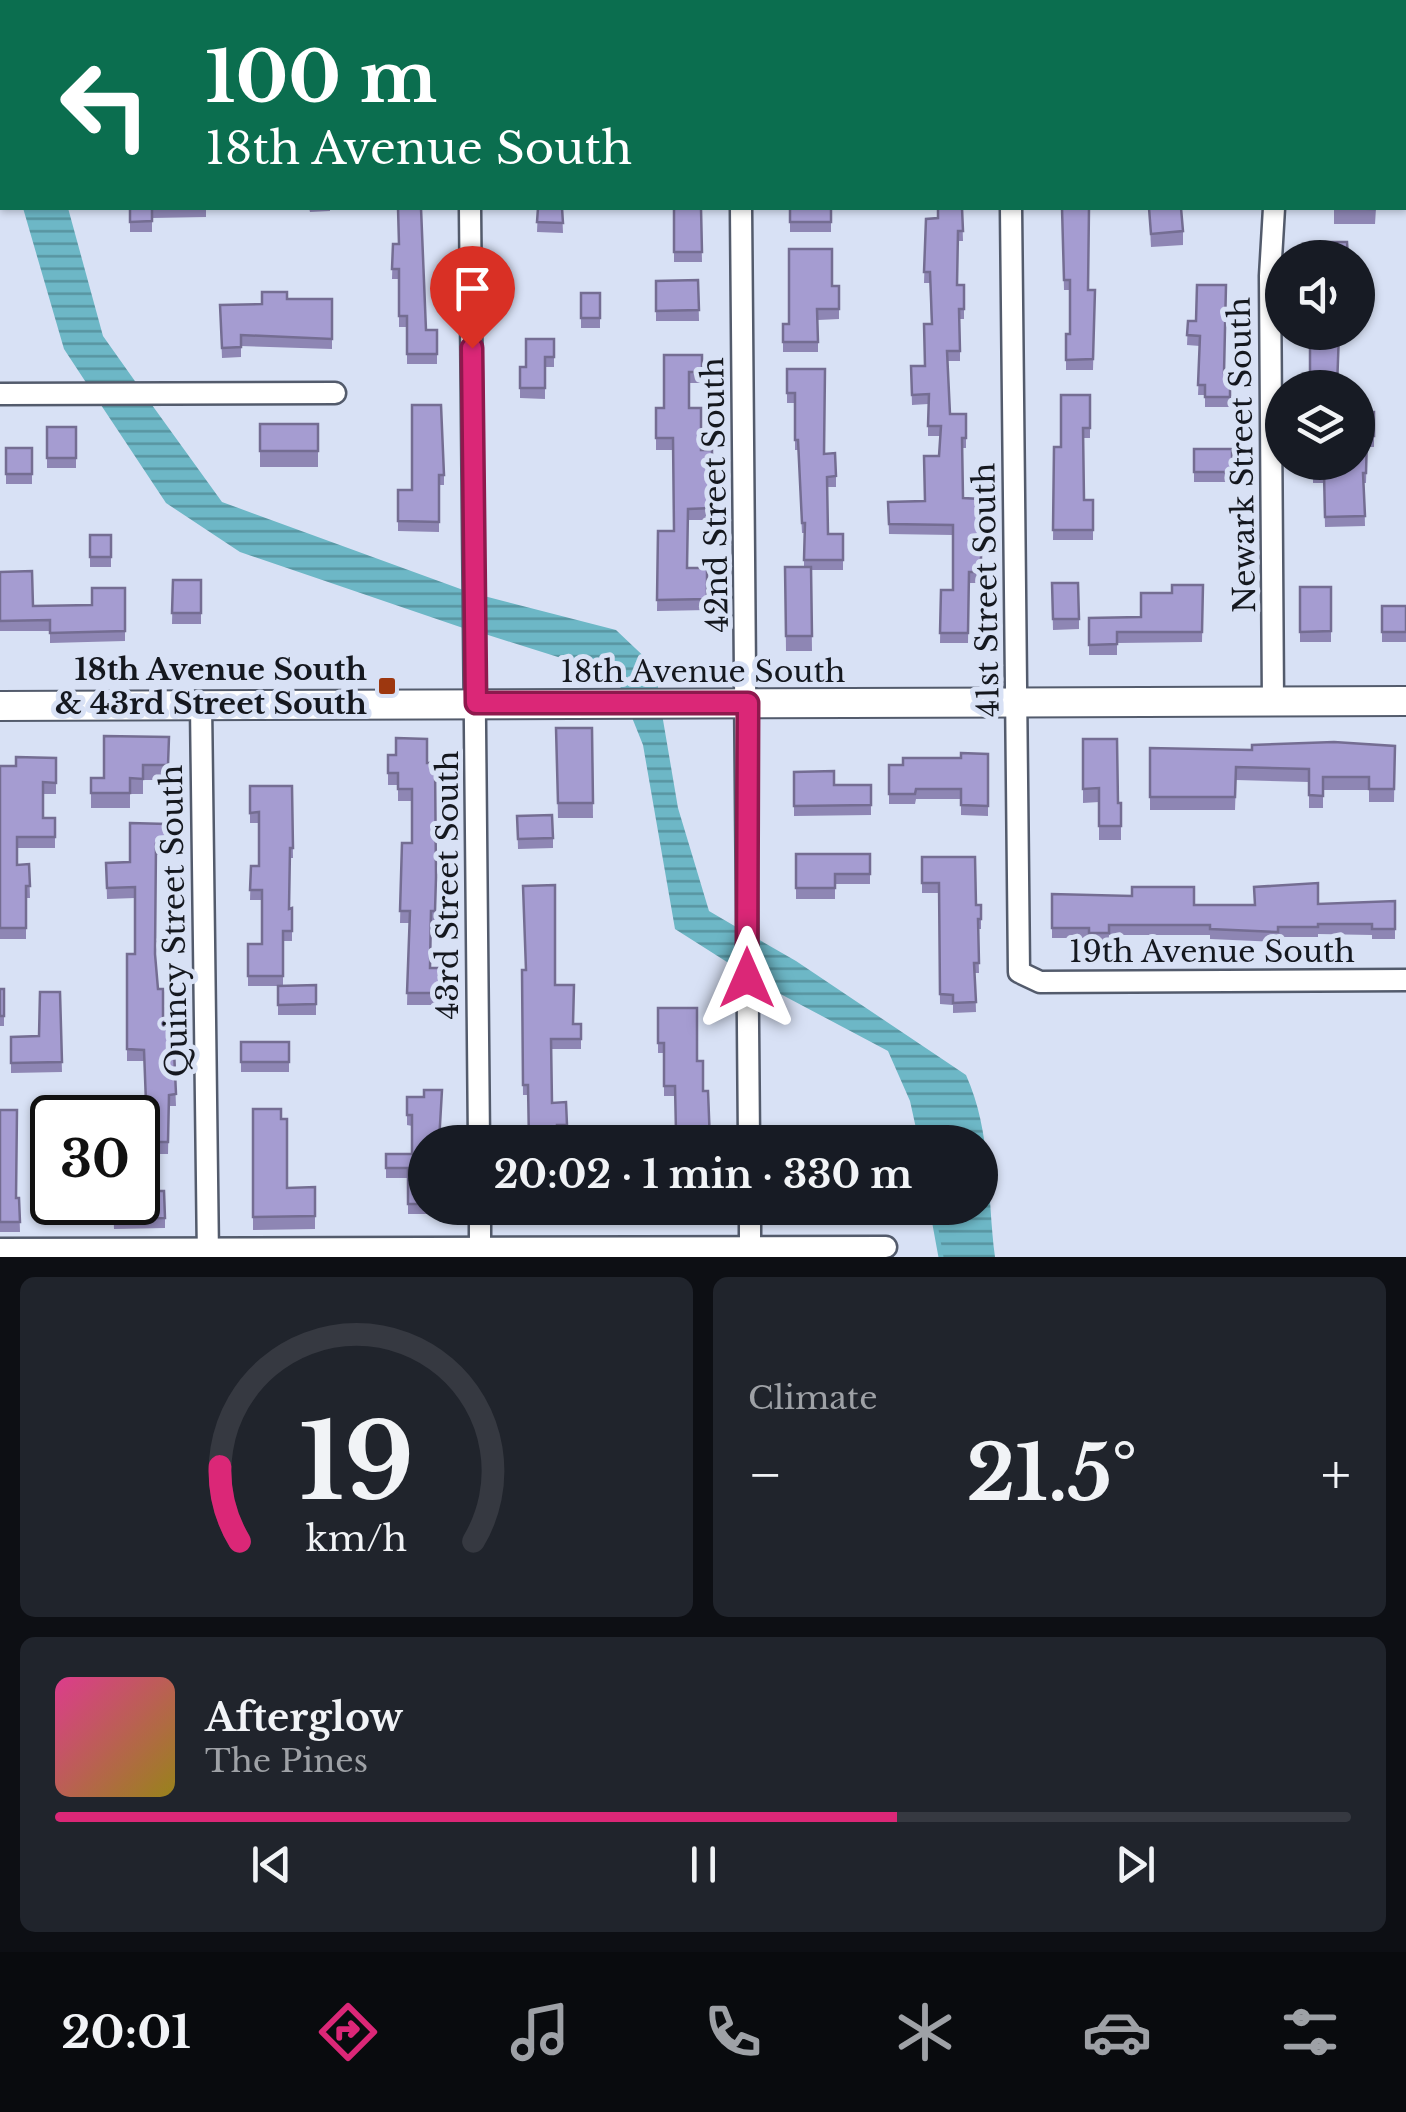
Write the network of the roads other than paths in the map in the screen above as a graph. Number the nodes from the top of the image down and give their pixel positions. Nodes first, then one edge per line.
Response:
1 (470, 210) edge
2 (741, 210) edge
3 (1011, 210) edge
4 (1274, 210) edge
5 (334, 393) dead end
6 (0, 394) edge
7 (1406, 701) edge
8 (1273, 702) junction
9 (476, 703) junction
10 (748, 703) junction
11 (1017, 703) junction
12 (201, 705) junction
13 (0, 706) edge
14 (1020, 972) joint
15 (1406, 980) edge
16 (479, 1125) edge
17 (749, 1125) edge
18 (480, 1225) edge
19 (750, 1225) edge
20 (886, 1247) dead end
21 (0, 1249) edge
22 (750, 1251) edge
23 (208, 1252) edge
24 (480, 1252) edge

1 - 9 street, 43rd Street South
2 - 10 street, 42nd Street South
3 - 11 street, 41st Street South
4 - 8 street, Newark Street South
5 - 6 street
7 - 8 street, 18th Avenue South
8 - 11 street, 18th Avenue South
9 - 10 street, 18th Avenue South
9 - 12 street, 18th Avenue South
9 - 16 street, 43rd Street South
10 - 11 street, 18th Avenue South
10 - 17 street, 42nd Street South
11 - 14 street, 41st Street South
12 - 13 street, 18th Avenue South
12 - 23 street, Quincy Street South
14 - 15 street, 19th Avenue South
18 - 24 street
19 - 22 street
20 - 22 street
21 - 23 street
22 - 24 street
23 - 24 street

